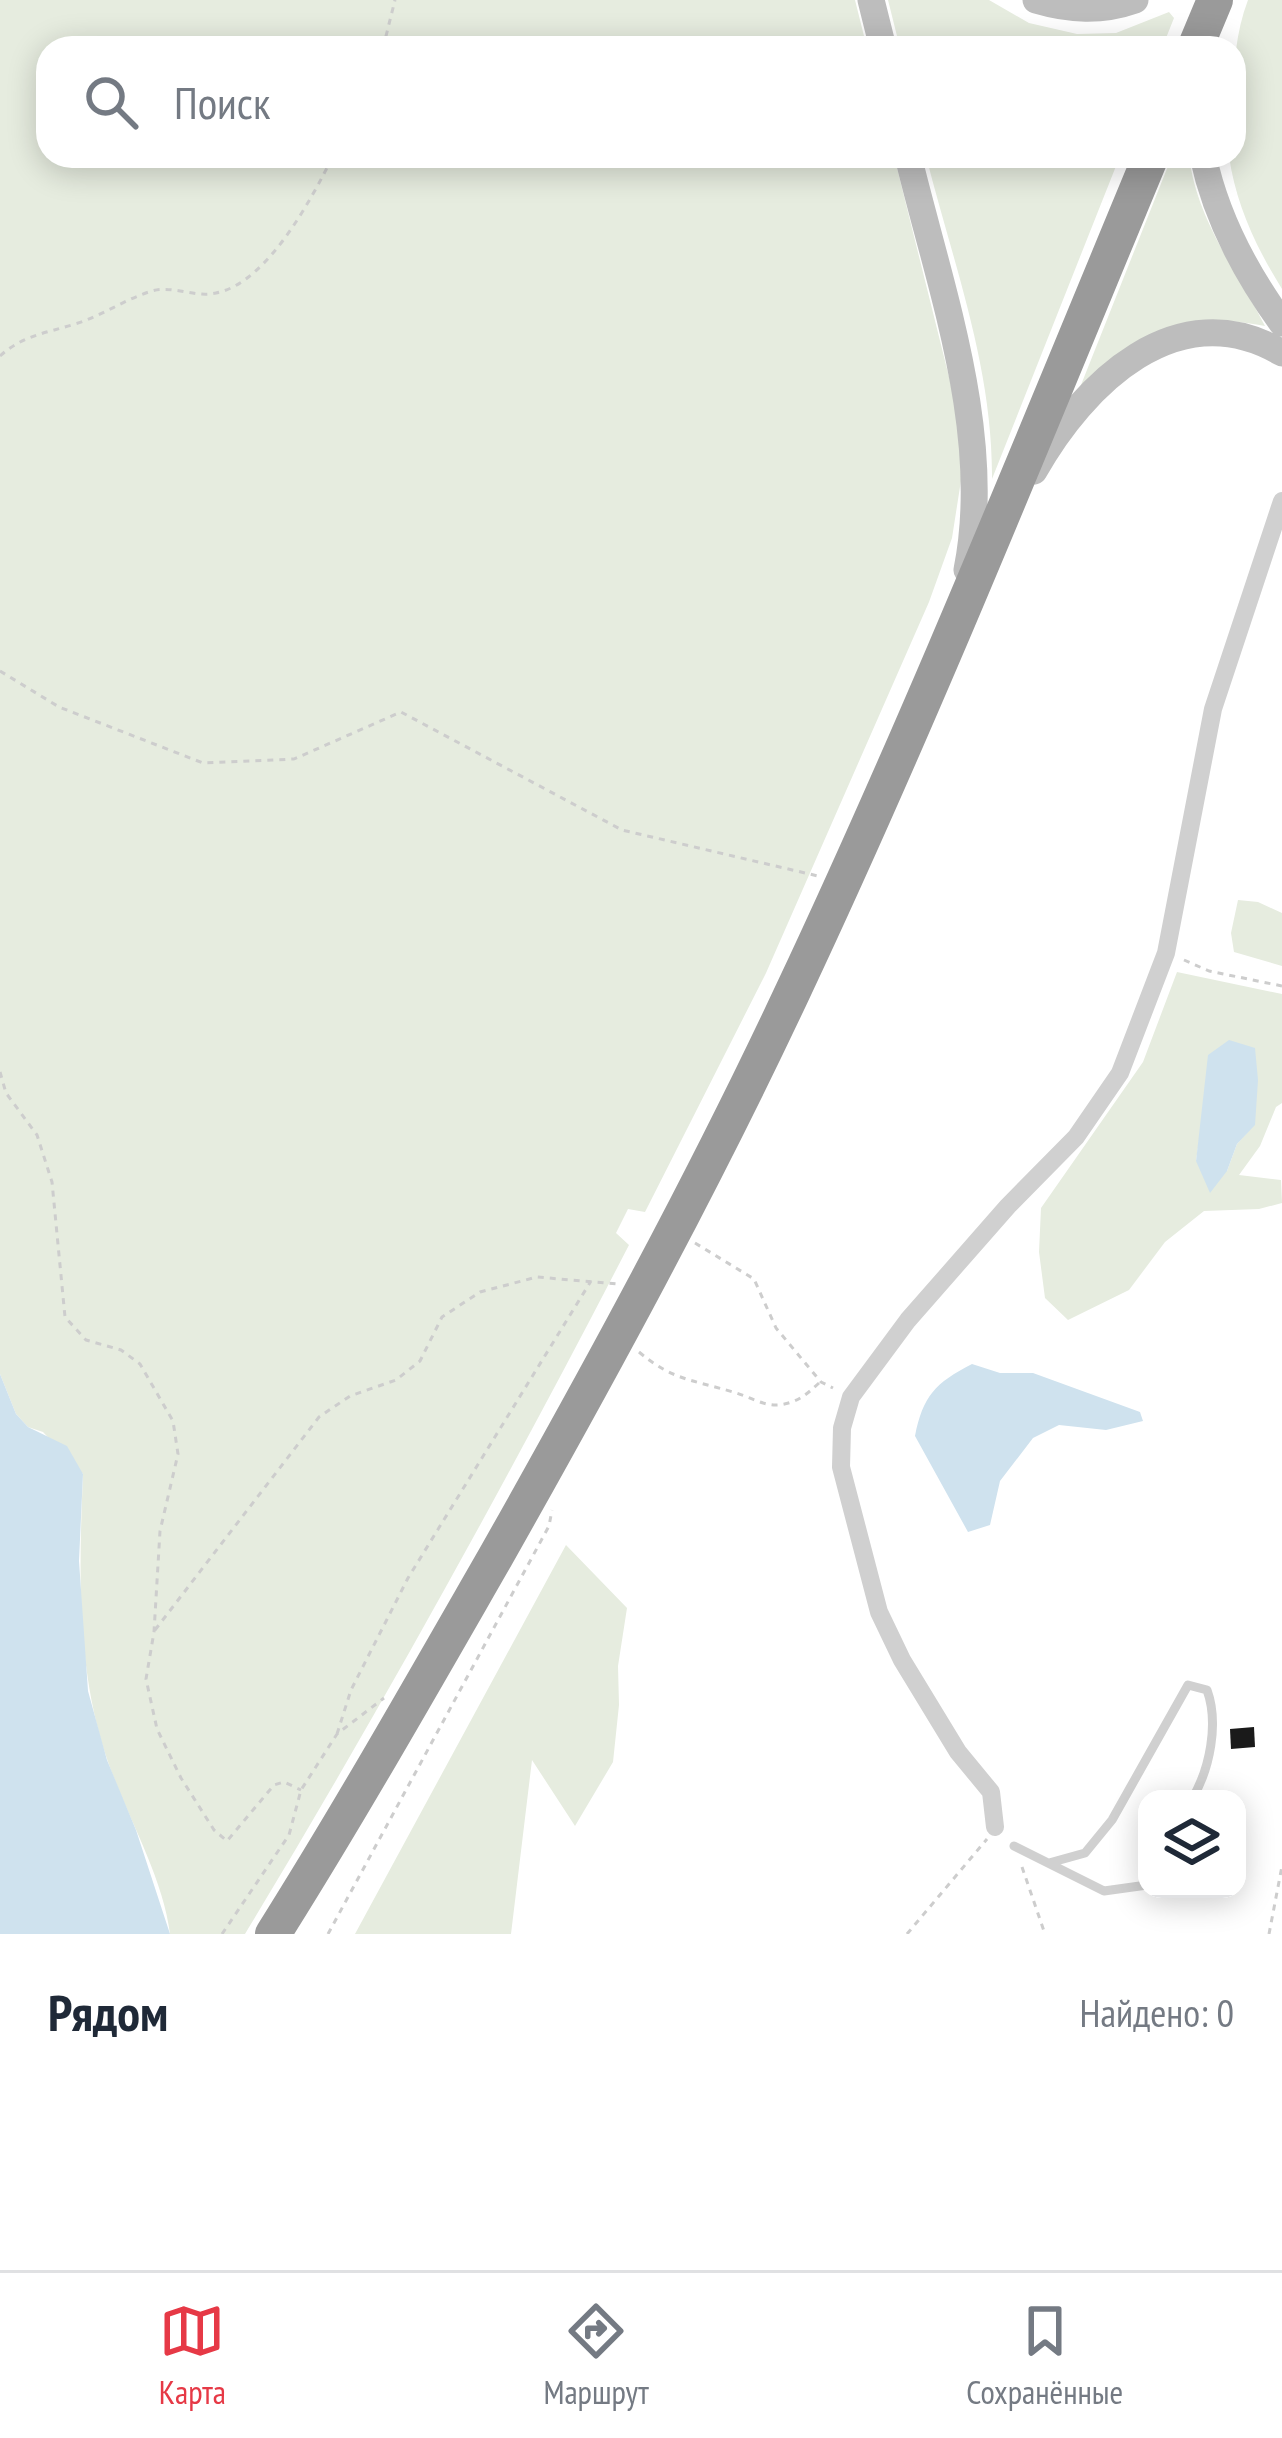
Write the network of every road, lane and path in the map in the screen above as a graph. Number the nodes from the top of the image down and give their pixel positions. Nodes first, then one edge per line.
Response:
1 (395, 0) edge
2 (871, 0) edge
3 (1036, 0) edge
4 (1135, 0) edge
5 (1215, 0) edge
6 (386, 36) edge
7 (880, 36) edge
8 (1200, 36) edge
9 (1210, 36) edge
10 (326, 168) edge
11 (911, 168) edge
12 (1145, 168) edge
13 (1207, 168) edge
14 (1282, 323) edge
15 (1282, 353) edge
16 (0, 356) edge
17 (1282, 500) edge
18 (1000, 518) junction
19 (944, 650) junction
20 (0, 670) edge
21 (843, 883) junction
22 (1166, 953) junction
23 (1282, 986) edge
24 (0, 1072) edge
25 (675, 1228) junction
26 (619, 1335) junction
27 (821, 1382) junction
28 (851, 1397) junction
29 (553, 1508) dead end
30 (154, 1632) junction
31 (416, 1699) junction
32 (337, 1734) junction
33 (301, 1790) junction
34 (1195, 1790) edge
35 (994, 1827) joint
36 (1014, 1846) joint
37 (1049, 1863) junction
38 (1282, 1866) edge
39 (1138, 1886) edge
40 (223, 1934) edge
41 (273, 1934) edge
42 (328, 1934) edge
43 (907, 1934) edge
44 (1045, 1934) edge
45 (1269, 1934) edge

1 - 6 path
2 - 7 main road
3 - 4 main road
5 - 8 highway
5 - 9 main road
10 - 16 path
11 - 19 main road
12 - 18 highway
13 - 14 main road
15 - 18 main road
17 - 22 street
18 - 19 highway
19 - 21 highway
20 - 21 path
21 - 25 highway
22 - 23 path
22 - 28 street
24 - 30 path
25 - 26 highway
25 - 27 path
26 - 27 path
26 - 31 highway
27 - 28 path
28 - 35 street
29 - 42 path
30 - 32 path
30 - 33 path
31 - 32 path
31 - 41 highway
32 - 33 path
33 - 40 path
34 - 37 lane
35 - 43 path
36 - 37 lane
36 - 44 path
37 - 39 lane
38 - 45 path

